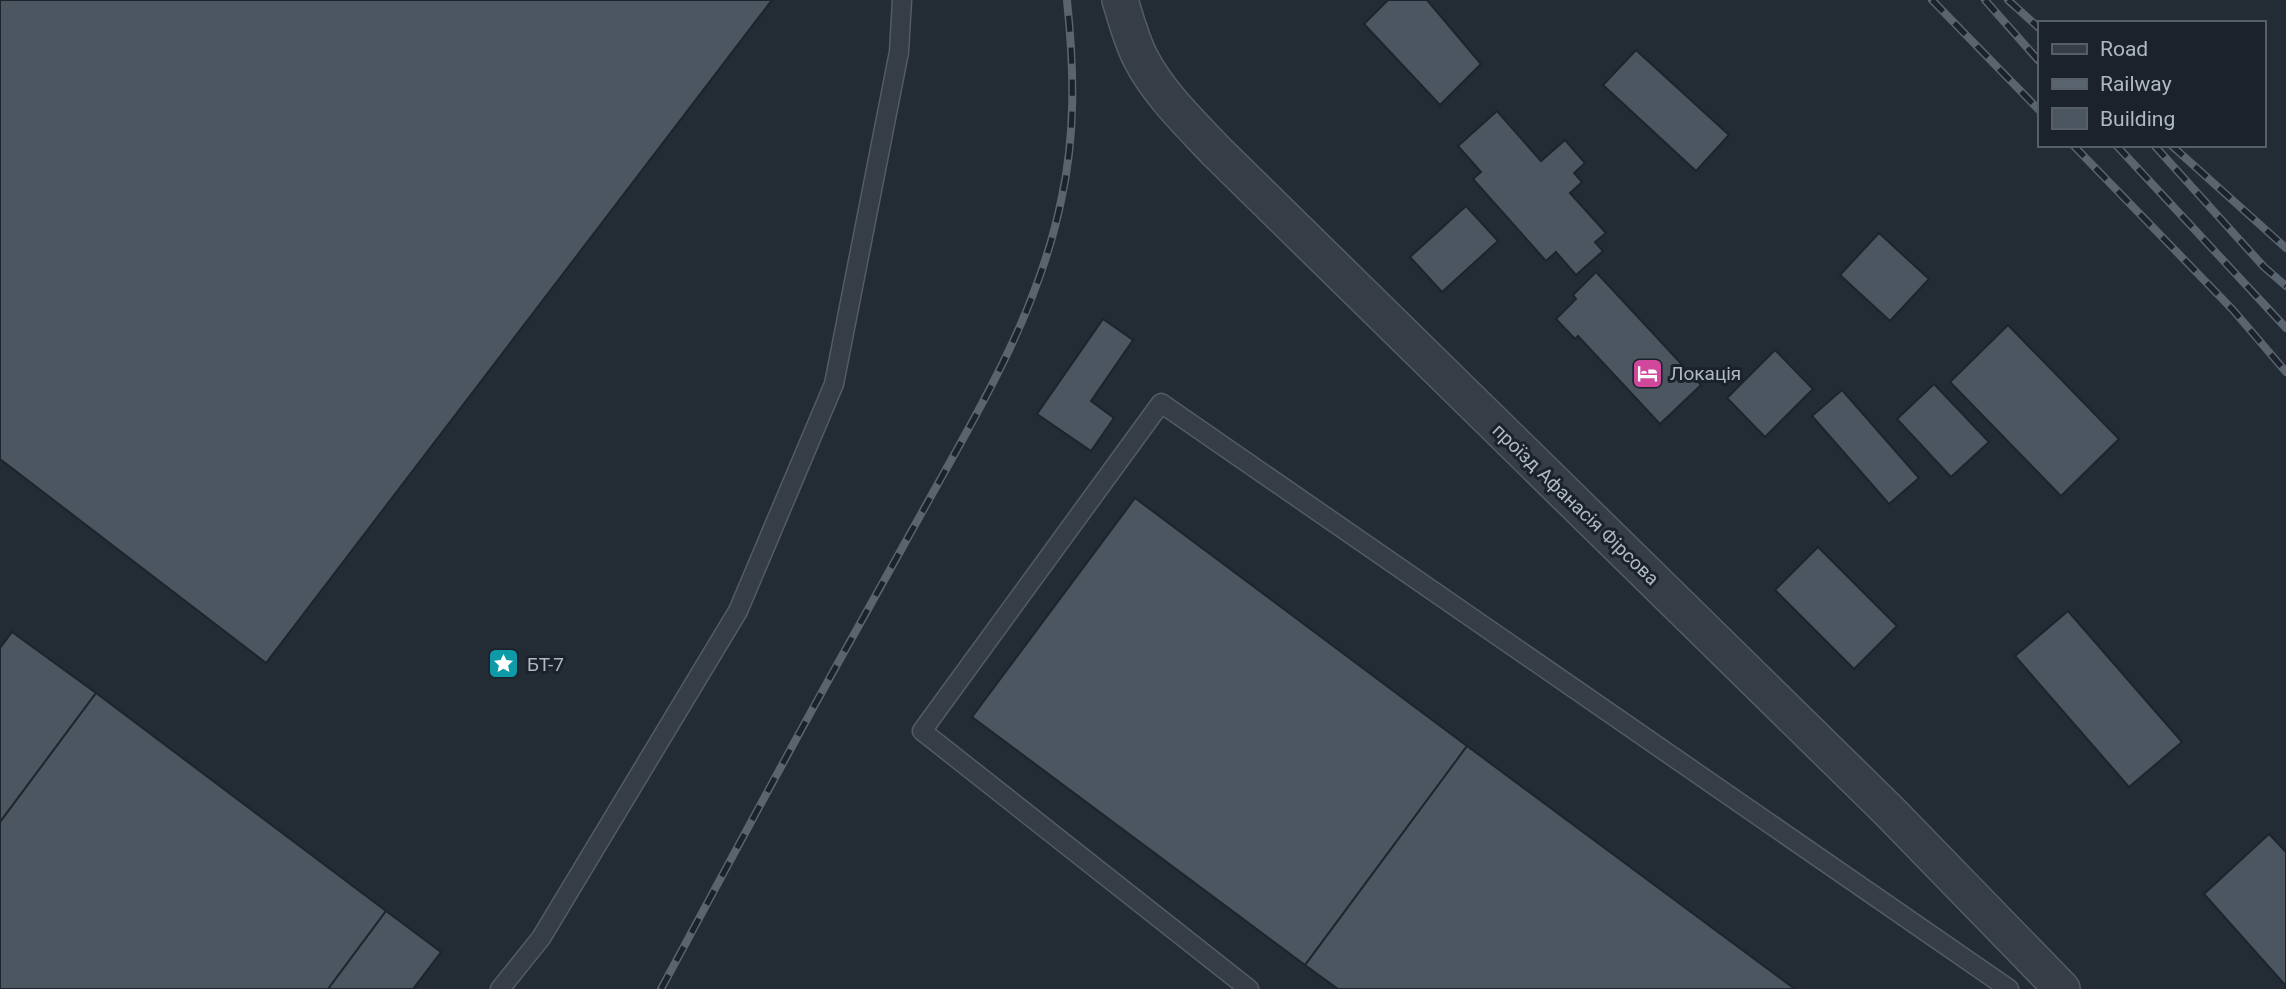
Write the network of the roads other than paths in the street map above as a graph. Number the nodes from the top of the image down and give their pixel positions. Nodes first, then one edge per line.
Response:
1 (902, 0) edge
2 (1120, 0) edge
3 (500, 989) edge
4 (1249, 989) edge
5 (2009, 989) edge
6 (2062, 989) edge

1 - 3 lane
2 - 6 street, проїзд Афанасія Фірсова
4 - 5 lane

